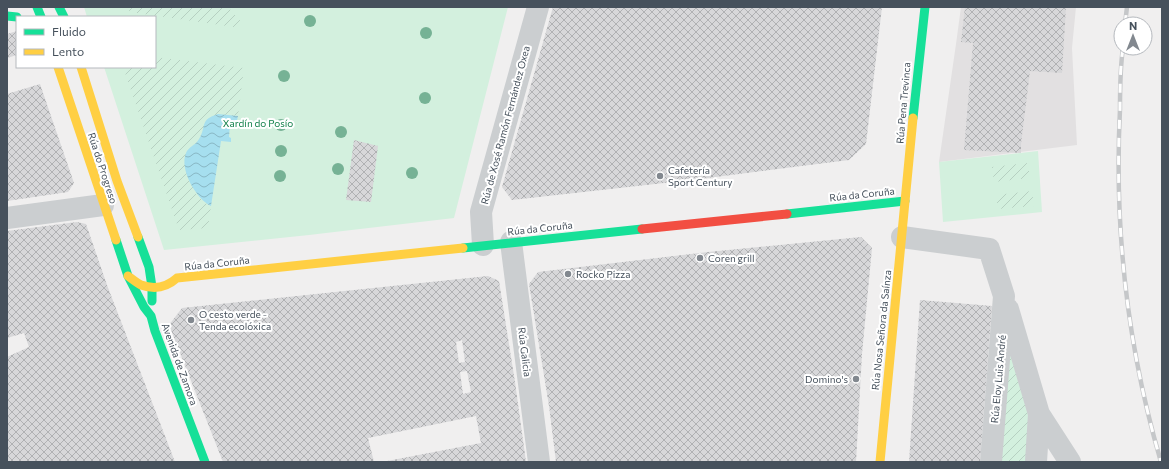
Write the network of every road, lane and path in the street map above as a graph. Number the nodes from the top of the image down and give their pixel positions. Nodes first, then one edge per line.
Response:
1 (11, 7) edge
2 (59, 7) edge
3 (538, 7) edge
4 (925, 7) edge
5 (7, 10) edge
6 (64, 16) edge
7 (58, 68) edge
8 (81, 68) edge
9 (905, 201) junction
10 (103, 205) junction
11 (7, 218) edge
12 (902, 237) junction
13 (511, 242) junction
14 (483, 245) junction
15 (149, 267) junction
16 (128, 276) junction
17 (177, 278) junction
18 (152, 287) junction
19 (1004, 296) junction
20 (151, 316) junction
21 (1039, 414) junction
22 (205, 462) edge
23 (540, 462) edge
24 (880, 462) edge
25 (991, 462) edge
26 (1036, 462) edge
27 (1070, 462) edge

1 - 5 street
2 - 6 street
3 - 14 street, Rúa de Xosé Ramón Fernández Oxea
4 - 9 street, Rúa Pena Trevinca
7 - 10 street, Rúa do Progreso
8 - 15 street, Rúa do Progreso
9 - 12 street, Rúa Nosa Señora da Saínza
9 - 13 street, Rúa da Coruña
10 - 11 street
10 - 16 street, Rúa do Progreso
12 - 19 street, Rúa Eloy Luis André
12 - 24 street, Rúa Nosa Señora da Saínza
13 - 14 street, Rúa da Coruña
13 - 23 street, Rúa Galicia
14 - 17 street, Rúa da Coruña
15 - 17 street
15 - 18 street, Rúa do Progreso
16 - 18 street
16 - 20 street, Avenida de Zamora
17 - 18 street, Rúa da Coruña
17 - 20 street, Rúa da Coruña
18 - 20 street, Rúa do Progreso
19 - 21 street, Rúa Eloy Luis André
19 - 25 street, Rúa Eloy Luis André
20 - 22 street, Avenida de Zamora
21 - 26 street, Rúa Eloy Luis André
21 - 27 street, Rúa Eloy Luis André

